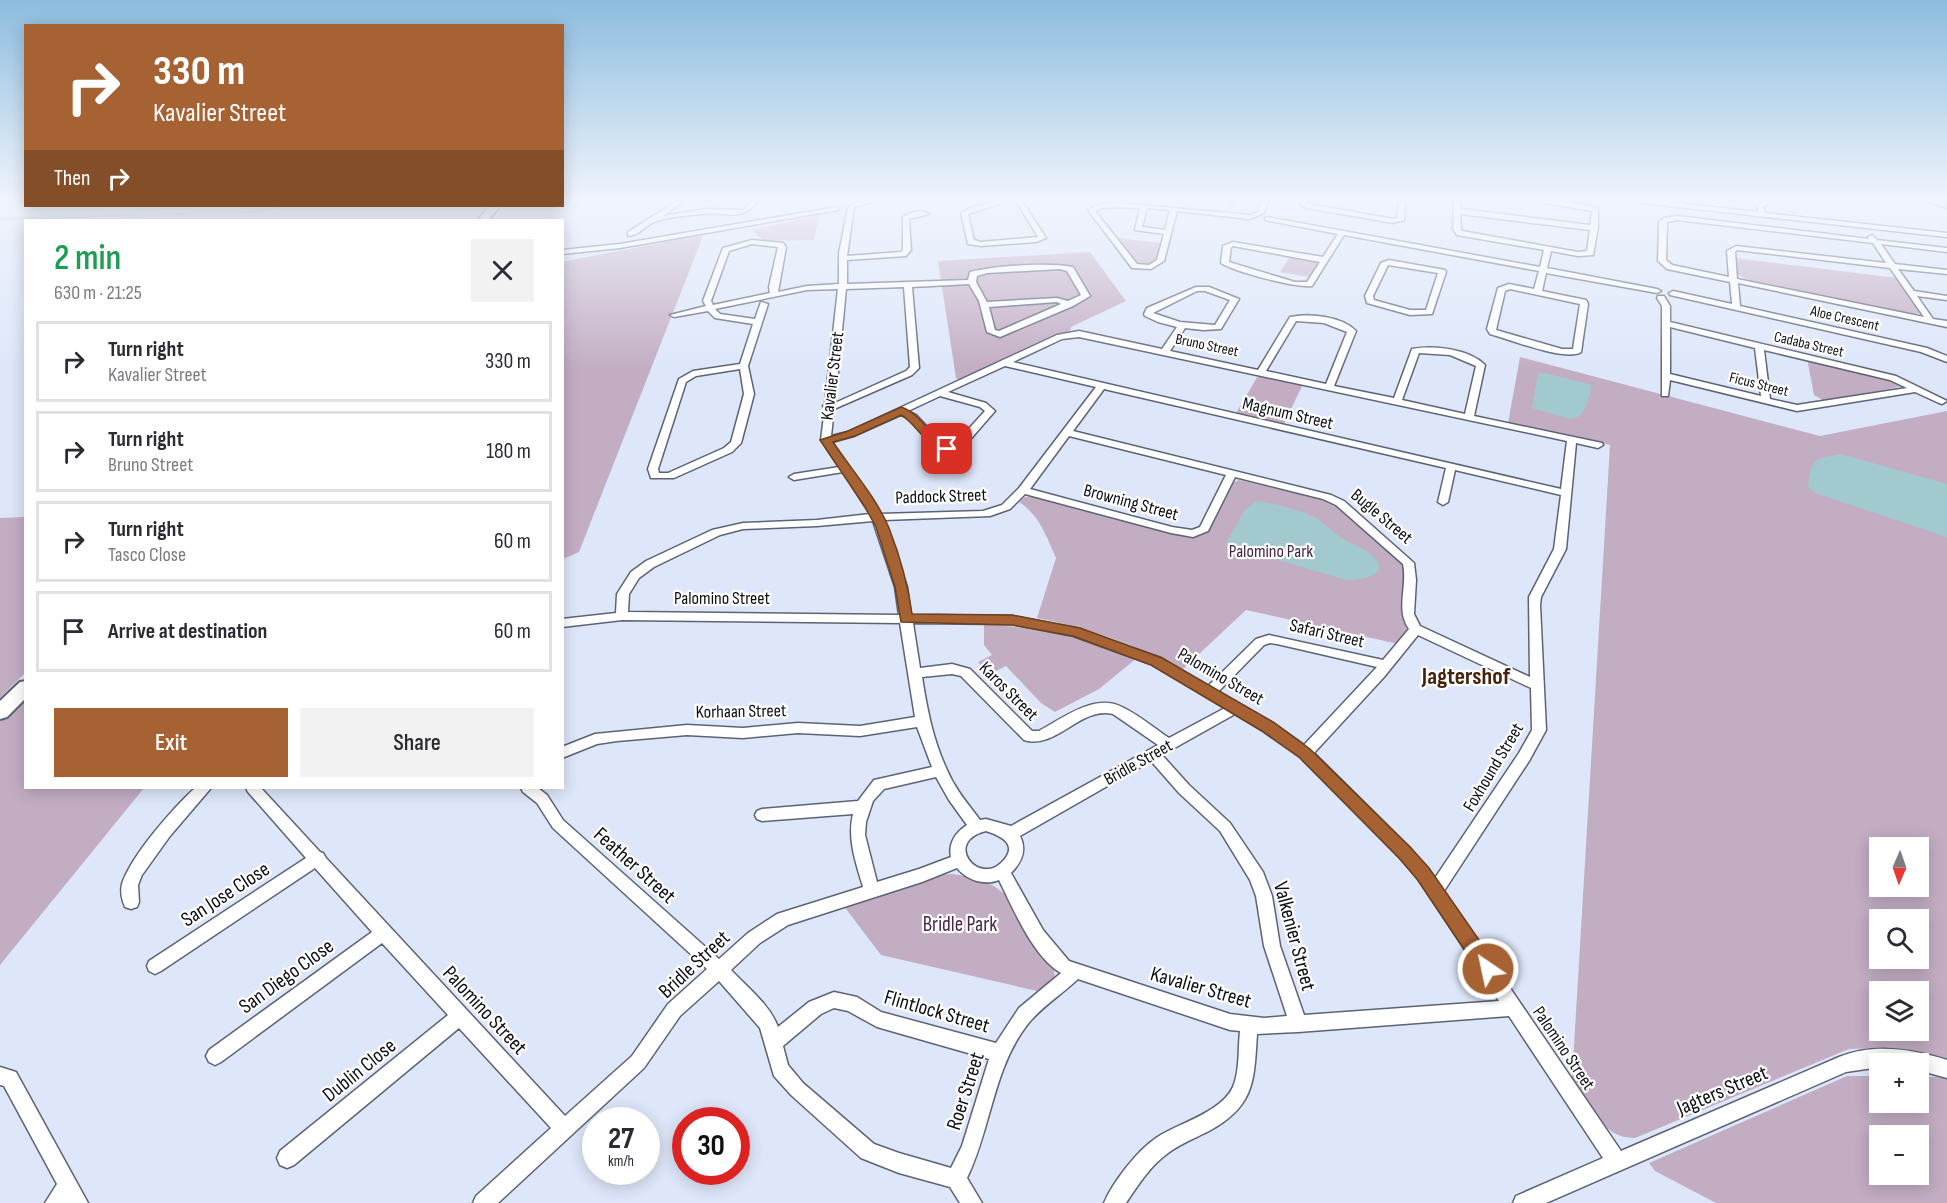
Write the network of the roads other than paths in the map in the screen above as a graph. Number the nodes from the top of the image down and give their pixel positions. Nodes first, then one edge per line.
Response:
1 (723, 257) edge
2 (780, 257) edge
3 (856, 257) edge
4 (1128, 257) edge
5 (1161, 257) edge
6 (1226, 257) edge
7 (1308, 257) edge
8 (1326, 257) edge
9 (1419, 257) edge
10 (1463, 257) edge
11 (1545, 257) edge
12 (1662, 257) edge
13 (1731, 257) edge
14 (1817, 257) edge
15 (1886, 257) edge
16 (843, 258) joint
17 (1324, 260) junction
18 (1415, 265) junction
19 (1892, 266) junction
20 (1541, 271) junction
21 (1947, 272) edge
22 (1733, 278) junction
23 (972, 282) junction
24 (908, 284) junction
25 (843, 287) junction
26 (1538, 291) junction
27 (1912, 293) junction
28 (774, 295) junction
29 (1666, 297) junction
30 (1947, 298) edge
31 (764, 304) dead end
32 (1070, 304) junction
33 (984, 305) junction
34 (1736, 307) junction
35 (711, 308) junction
36 (674, 315) dead end
37 (1930, 320) junction
38 (758, 322) junction
39 (1183, 324) junction
40 (1666, 324) junction
41 (1947, 324) edge
42 (1759, 346) junction
43 (1165, 352) junction
44 (1947, 359) edge
45 (1004, 363) junction
46 (744, 366) junction
47 (1261, 372) junction
48 (1666, 376) junction
49 (1101, 387) junction
50 (1329, 387) junction
51 (1917, 388) junction
52 (940, 393) junction
53 (1665, 394) dead end
54 (1766, 401) junction
55 (1397, 402) junction
56 (1942, 402) dead end
57 (828, 406) junction
58 (901, 411) junction
59 (1470, 417) junction
60 (1069, 433) junction
61 (1572, 439) junction
62 (826, 440) junction
63 (1598, 445) dead end
64 (1451, 467) junction
65 (844, 469) junction
66 (1232, 473) junction
67 (794, 477) dead end
68 (1023, 490) junction
69 (1566, 493) junction
70 (1443, 502) dead end
71 (876, 517) junction
72 (622, 616) junction
73 (906, 619) junction
74 (564, 623) edge
75 (1416, 629) junction
76 (1386, 665) junction
77 (914, 674) junction
78 (1538, 686) junction
79 (24, 689) edge
80 (1210, 692) junction
81 (1235, 708) junction
82 (0, 712) edge
83 (922, 722) junction
84 (1169, 745) junction
85 (564, 752) edge
86 (1305, 753) junction
87 (1153, 754) junction
88 (940, 771) junction
89 (203, 789) edge
90 (255, 789) edge
91 (529, 789) edge
92 (863, 807) junction
93 (762, 815) dead end
94 (977, 826) junction
95 (1010, 834) junction
96 (318, 858) junction
97 (959, 860) junction
98 (1003, 872) junction
99 (872, 890) junction
100 (1435, 891) junction
101 (131, 902) dead end
102 (383, 933) junction
103 (155, 966) dead end
104 (719, 969) junction
105 (1074, 972) junction
106 (1514, 1008) junction
107 (460, 1016) junction
108 (1298, 1024) junction
109 (1248, 1026) junction
110 (772, 1043) junction
111 (1001, 1053) junction
112 (215, 1056) dead end
113 (1947, 1069) edge
114 (0, 1076) edge
115 (564, 1128) junction
116 (287, 1158) dead end
117 (1617, 1162) junction
118 (956, 1179) junction
119 (68, 1185) junction
120 (55, 1203) edge
121 (78, 1203) edge
122 (483, 1203) edge
123 (972, 1203) edge
124 (1114, 1203) edge
125 (1523, 1203) edge

1 - 35 street
2 - 28 street
3 - 16 street
4 - 5 street, Aloe Crescent
6 - 17 street
7 - 17 street
8 - 17 street
9 - 18 street
10 - 20 street, Aloe Crescent
11 - 20 street
12 - 22 street
13 - 22 street
14 - 19 street
15 - 19 street
16 - 25 street, Kavalier Street
18 - 18 street
19 - 21 street
19 - 27 street
20 - 26 street
20 - 29 street, Aloe Crescent
22 - 34 street
22 - 37 street
23 - 24 street
23 - 32 street
23 - 33 street
24 - 25 street
24 - 57 street
25 - 28 street
25 - 57 street, Kavalier Street
26 - 26 street
27 - 30 street
27 - 37 street
28 - 35 street
29 - 34 street, Aloe Crescent
29 - 40 street
31 - 38 street
32 - 33 street
32 - 33 street
34 - 44 street, Aloe Crescent
35 - 36 street
35 - 38 street
37 - 41 street
38 - 46 street
39 - 39 street
39 - 43 street
40 - 42 street, Cadaba Street
40 - 48 street
42 - 51 street, Cadaba Street
42 - 54 street
43 - 45 street, Bruno Street
43 - 47 street, Bruno Street
45 - 49 street, Magnum Street
45 - 52 street, Bruno Street
46 - 46 street
47 - 50 street, Bruno Street
47 - 50 street
48 - 53 street
48 - 54 street, Ficus Street
49 - 60 street, Paddock Street
49 - 64 street, Magnum Street
50 - 55 street, Bruno Street
51 - 54 street, Ficus Street
51 - 56 street, Cadaba Street
52 - 58 street, Bruno Street
52 - 58 street
55 - 59 street, Bruno Street
55 - 59 street
57 - 62 street, Kavalier Street
58 - 62 street, Bruno Street
59 - 61 street, Bruno Street
60 - 66 street, Bugle Street
60 - 68 street, Paddock Street
61 - 63 street, Bruno Street
61 - 69 street, Foxhound Street
62 - 65 street, Kavalier Street
64 - 69 street, Magnum Street
64 - 70 street
65 - 67 street
65 - 71 street, Kavalier Street
66 - 68 street, Browning Street
66 - 75 street, Bugle Street
68 - 71 street, Paddock Street
69 - 78 street, Foxhound Street
71 - 72 street, Paddock Street
71 - 73 street, Kavalier Street
72 - 73 street, Palomino Street
72 - 74 street, Palomino Street
73 - 77 street, Kavalier Street
73 - 80 street, Palomino Street
75 - 76 street
75 - 78 street
76 - 80 street, Safari Street
76 - 86 street
77 - 83 street, Kavalier Street
77 - 84 street, Karos Street
78 - 100 street, Foxhound Street
79 - 82 street
80 - 81 street, Palomino Street
81 - 84 street, Bridle Street
81 - 86 street, Palomino Street
83 - 85 street, Korhaan Street
83 - 88 street, Kavalier Street
84 - 87 street, Bridle Street
86 - 100 street, Palomino Street
87 - 95 street, Bridle Street
87 - 108 street, Valkenier Street
88 - 92 street
88 - 94 street, Kavalier Street
89 - 101 street
90 - 96 street, Palomino Street
91 - 104 street, Feather Street
92 - 93 street
92 - 99 street
94 - 95 street
94 - 97 street
95 - 98 street
96 - 102 street, Palomino Street
96 - 103 street, San Jose Close
97 - 98 street
97 - 99 street, Bridle Street
98 - 105 street, Kavalier Street
99 - 104 street, Bridle Street
100 - 106 street, Palomino Street
102 - 107 street, Palomino Street
102 - 112 street, San Diego Close
104 - 110 street, Feather Street
104 - 115 street, Bridle Street
105 - 109 street, Kavalier Street
105 - 111 street, Roer Street
106 - 108 street, Kavalier Street
106 - 117 street, Palomino Street
107 - 115 street, Palomino Street
107 - 116 street, Dublin Close
108 - 109 street, Kavalier Street
109 - 124 street
110 - 111 street, Flintlock Street
110 - 118 street, Feather Street
111 - 118 street, Roer Street
113 - 117 street, Jagters Street
114 - 119 street
115 - 122 street, Bridle Street
117 - 125 street, Jagters Street
118 - 123 street
119 - 120 street
119 - 121 street

